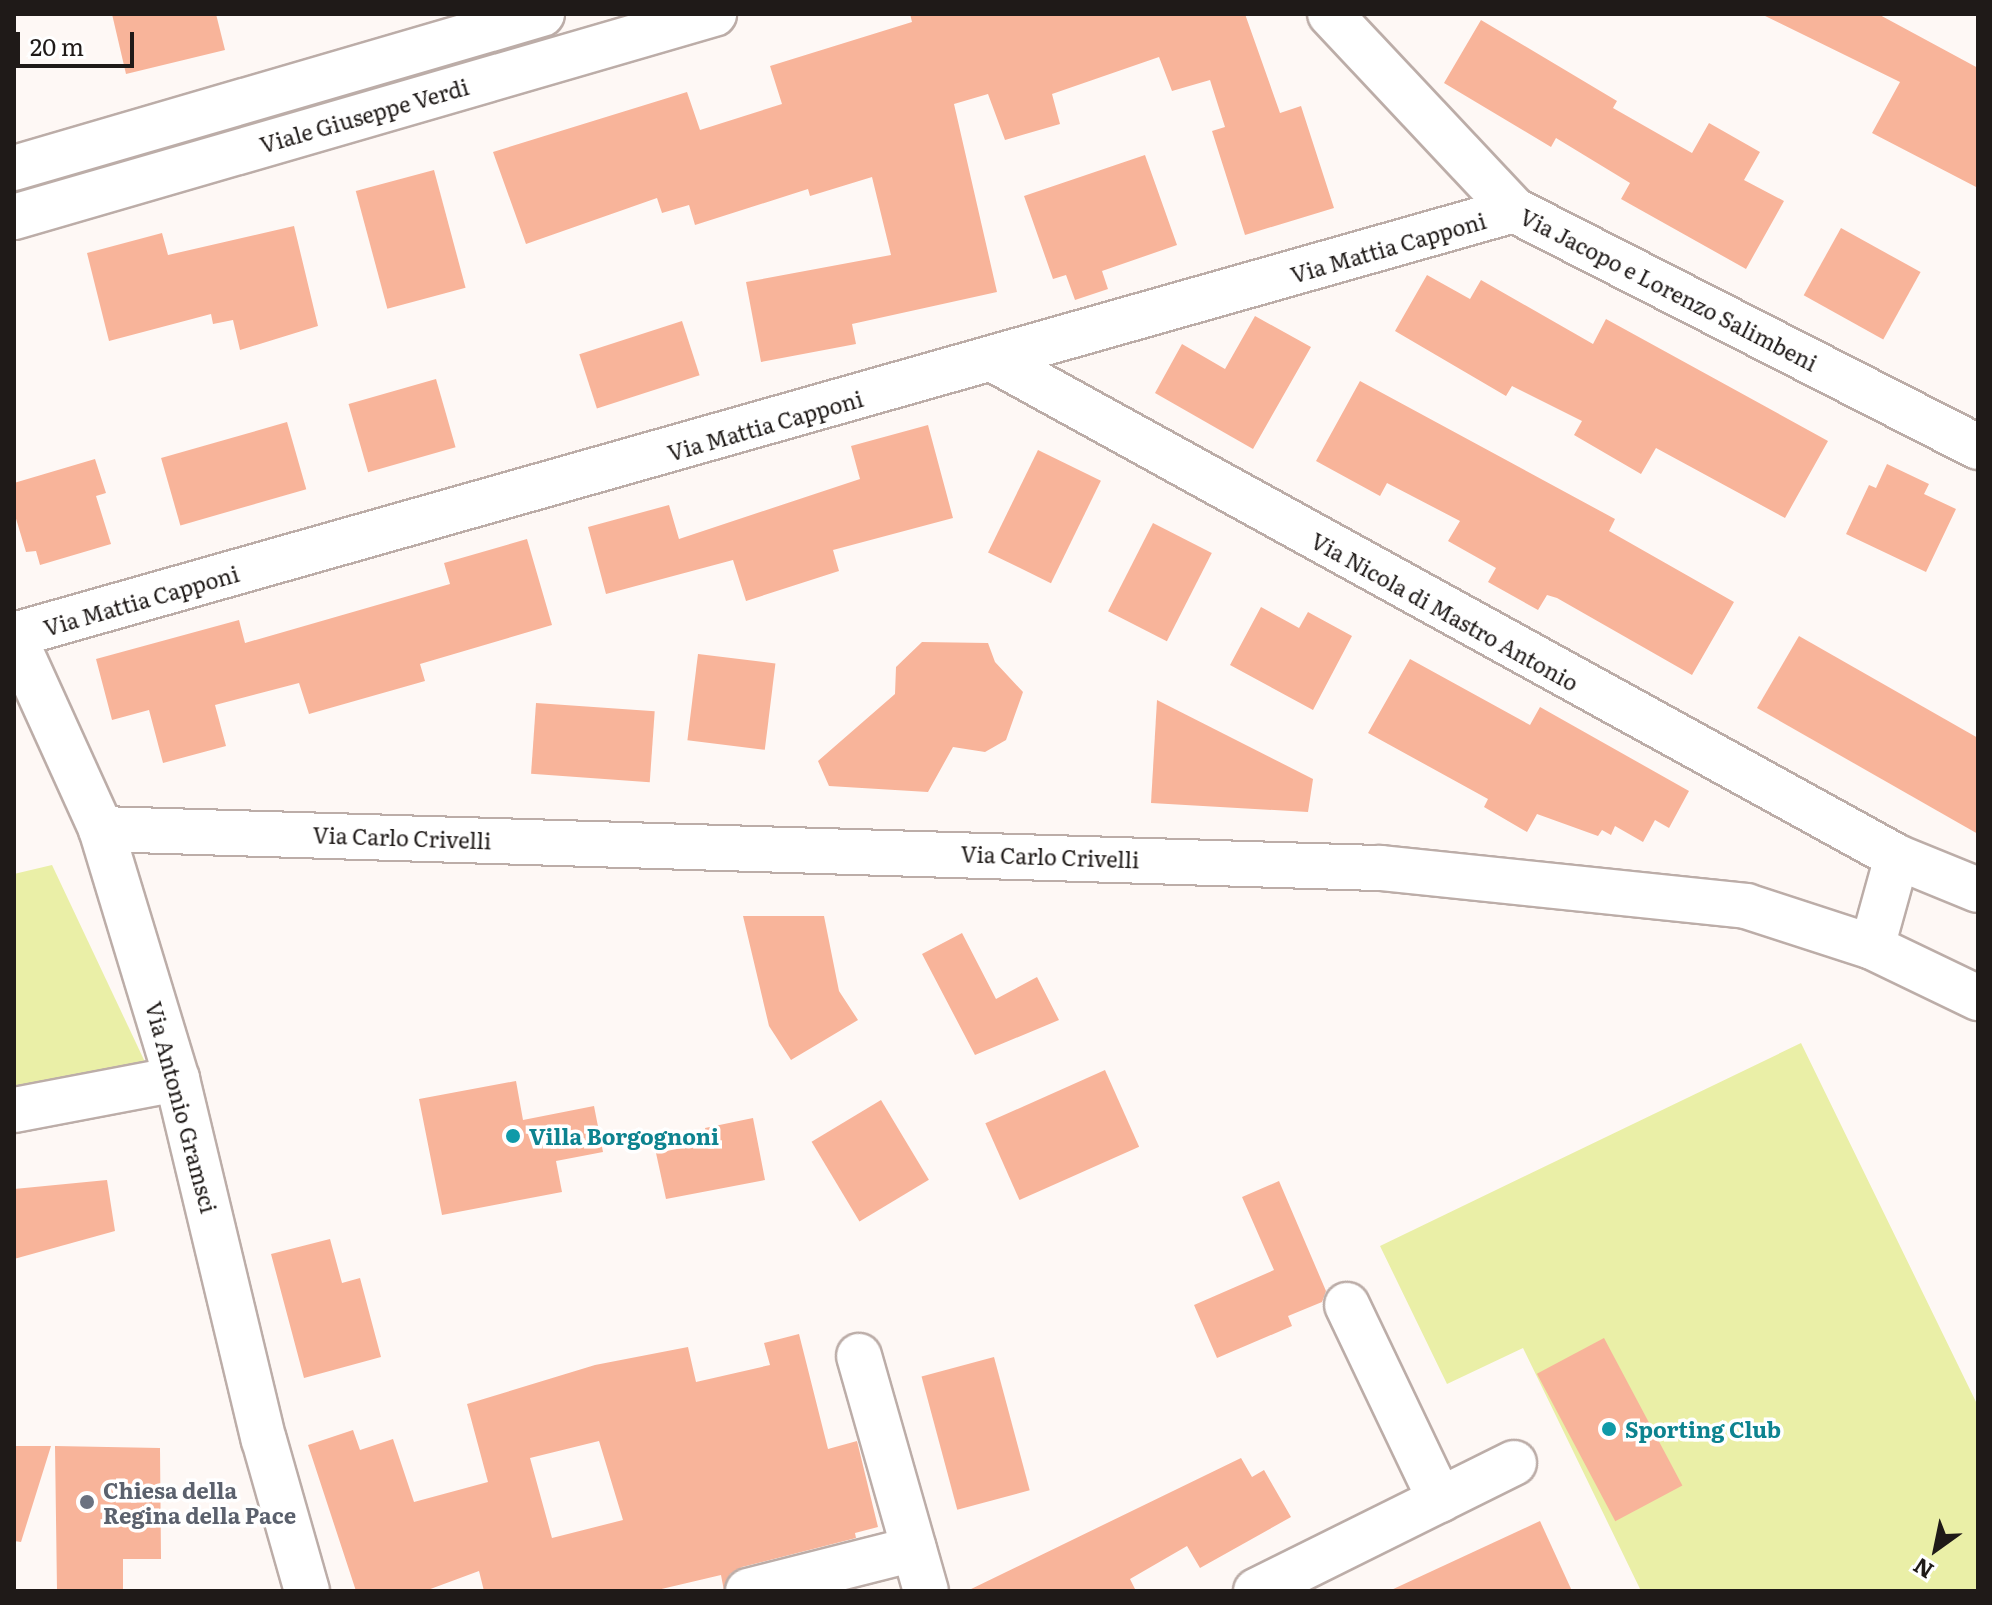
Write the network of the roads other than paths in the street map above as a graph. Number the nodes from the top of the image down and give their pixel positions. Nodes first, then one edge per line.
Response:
1 (542, 14) edge
2 (714, 14) edge
3 (1330, 14) edge
4 (14, 168) edge
5 (1514, 210) junction
6 (14, 217) edge
7 (996, 361) junction
8 (1978, 447) edge
9 (14, 636) edge
10 (101, 829) junction
11 (1897, 857) junction
12 (1978, 890) edge
13 (1872, 947) junction
14 (1978, 998) edge
15 (177, 1079) junction
16 (14, 1110) edge
17 (1347, 1305) dead end
18 (859, 1356) dead end
19 (1514, 1463) dead end
20 (1440, 1500) junction
21 (914, 1549) junction
22 (1262, 1590) edge
23 (307, 1591) edge
24 (748, 1591) edge
25 (926, 1591) edge

1 - 4 street
2 - 6 street, Viale Giuseppe Verdi
3 - 5 street, Via Jacopo e Lorenzo Salimbeni
5 - 7 street, Via Mattia Capponi
5 - 8 street, Via Jacopo e Lorenzo Salimbeni
7 - 9 street, Via Mattia Capponi
7 - 11 street, Via Nicola di Mastro Antonio
9 - 10 street, Via Antonio Gramsci
10 - 13 street, Via Carlo Crivelli
10 - 15 street, Via Antonio Gramsci
11 - 12 street, Via Nicola di Mastro Antonio
11 - 13 street
13 - 14 street, Via Carlo Crivelli
15 - 16 street
15 - 23 street, Via Antonio Gramsci
17 - 20 street
18 - 21 street
19 - 20 street
20 - 22 street
21 - 24 street
21 - 25 street

